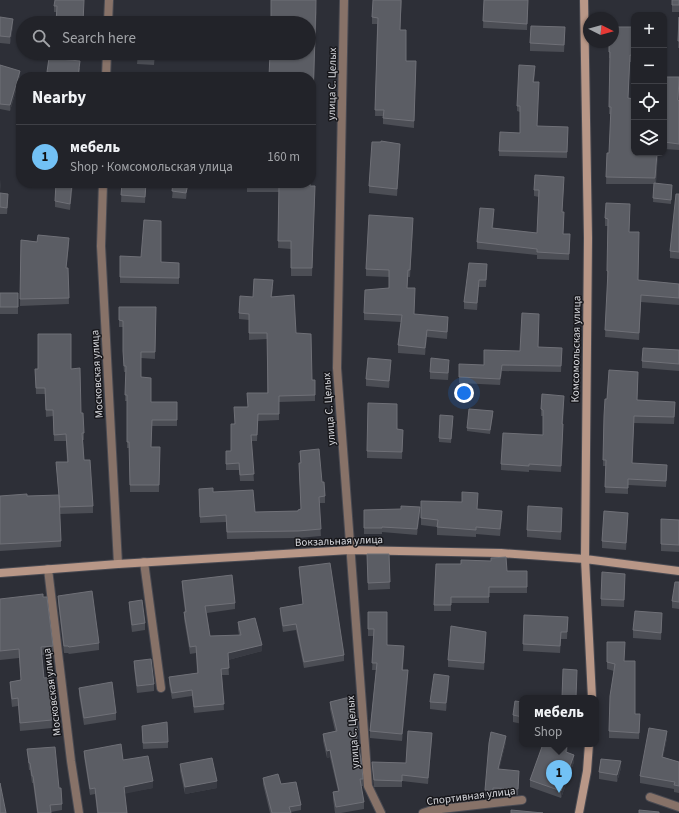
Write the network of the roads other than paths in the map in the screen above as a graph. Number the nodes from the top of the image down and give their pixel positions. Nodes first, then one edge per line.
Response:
1 (109, 0) edge
2 (344, 0) edge
3 (584, 0) edge
4 (108, 16) edge
5 (107, 60) edge
6 (106, 72) edge
7 (103, 188) edge
8 (350, 550) junction
9 (584, 559) junction
10 (144, 562) junction
11 (118, 564) junction
12 (48, 569) junction
13 (679, 572) edge
14 (0, 573) edge
15 (161, 688) dead end
16 (592, 695) edge
17 (589, 747) edge
18 (650, 797) dead end
19 (522, 800) dead end
20 (679, 807) edge
21 (79, 813) edge
22 (381, 813) edge
23 (423, 813) edge
24 (579, 813) edge

1 - 4 street
2 - 8 street, улица С. Целых
3 - 9 main road, Комсомольская улица
5 - 6 street
7 - 11 street, Московская улица
8 - 9 main road, Вокзальная улица
8 - 10 main road, Вокзальная улица
8 - 22 street, улица С. Целых
9 - 13 main road, Вокзальная улица
9 - 16 main road, Комсомольская улица
10 - 11 main road, Вокзальная улица
10 - 15 street
11 - 12 main road, Вокзальная улица
12 - 14 main road, Вокзальная улица
12 - 21 street, Московская улица
17 - 24 main road
18 - 20 street
19 - 23 street, Спортивная улица

